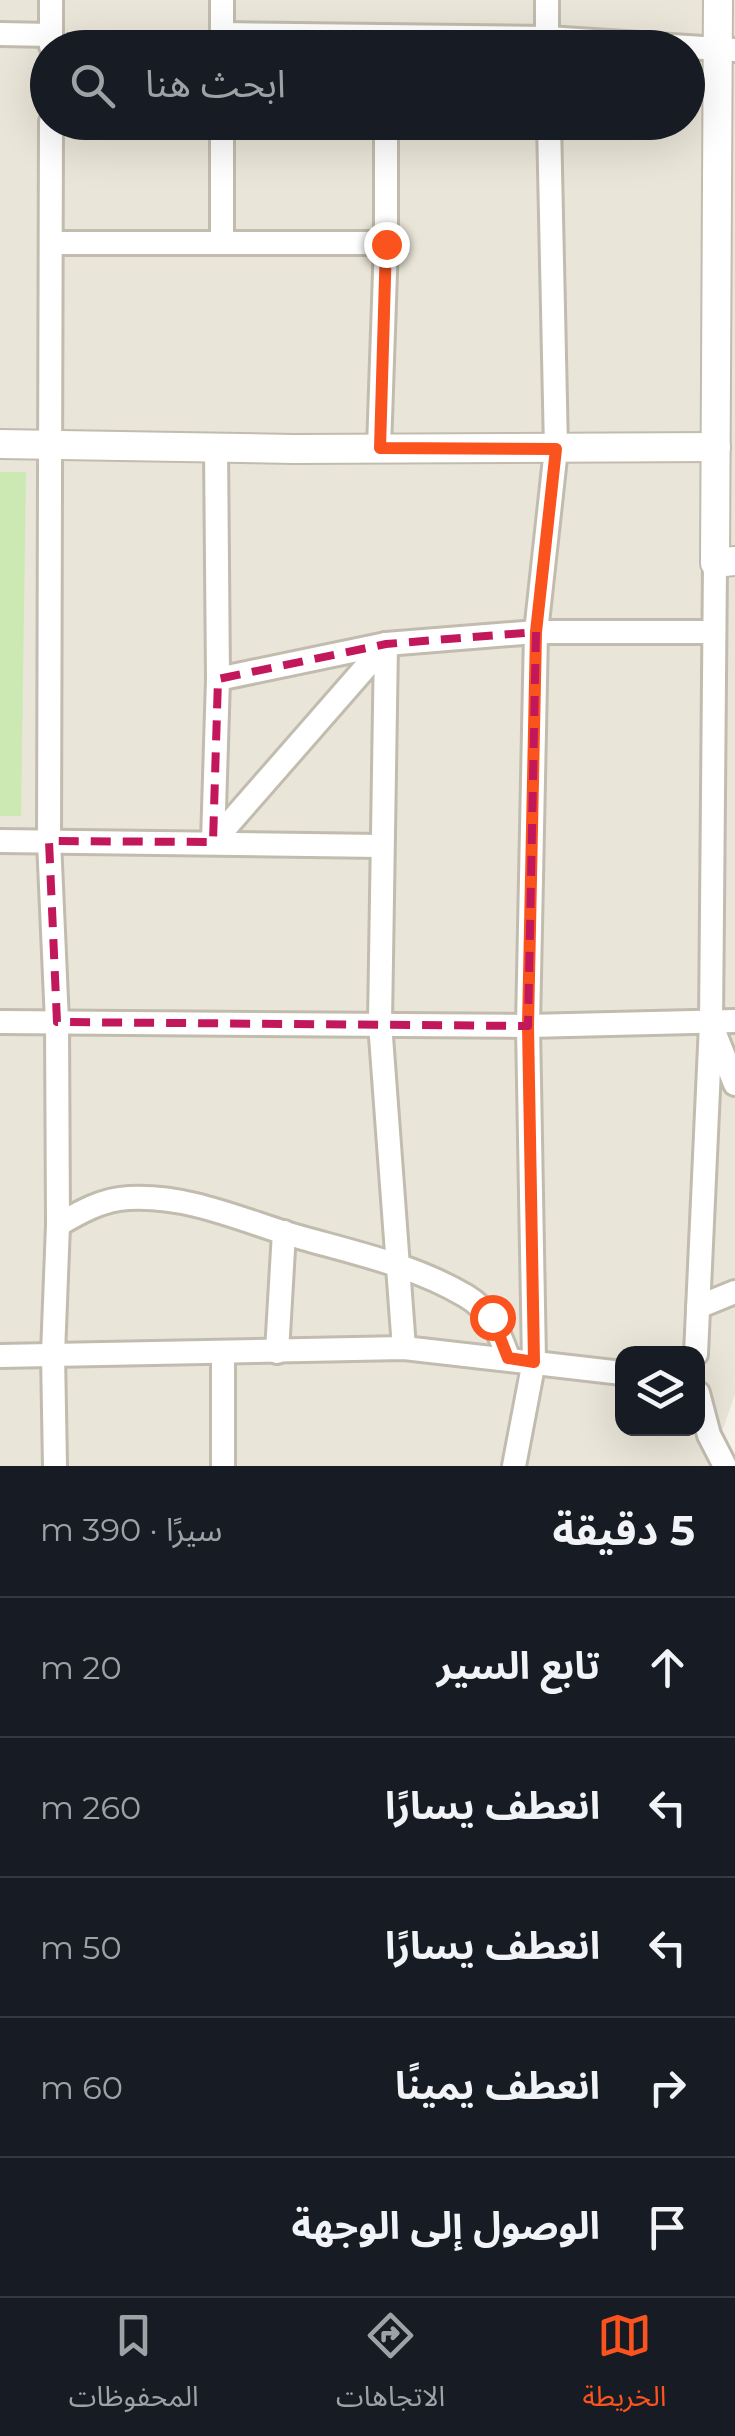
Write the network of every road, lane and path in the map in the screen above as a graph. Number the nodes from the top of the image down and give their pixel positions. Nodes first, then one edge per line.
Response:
1 (51, 0) edge
2 (222, 0) edge
3 (547, 0) edge
4 (718, 0) edge
5 (51, 30) edge
6 (222, 30) edge
7 (547, 30) edge
8 (0, 34) edge
9 (30, 38) edge
10 (726, 50) edge
11 (52, 140) edge
12 (222, 140) edge
13 (386, 140) edge
14 (549, 140) edge
15 (222, 241) junction
16 (52, 243) junction
17 (386, 244) junction
18 (727, 278) edge
19 (0, 444) edge
20 (48, 445) junction
21 (216, 447) junction
22 (380, 448) junction
23 (716, 448) junction
24 (556, 449) junction
25 (725, 562) edge
26 (536, 632) junction
27 (714, 632) junction
28 (386, 644) junction
29 (218, 679) junction
30 (0, 841) edge
31 (49, 841) junction
32 (214, 842) junction
33 (381, 846) junction
34 (735, 1021) edge
35 (0, 1022) edge
36 (57, 1022) junction
37 (380, 1023) junction
38 (711, 1024) junction
39 (528, 1026) junction
40 (735, 1084) edge
41 (58, 1225) junction
42 (284, 1232) junction
43 (399, 1264) junction
44 (735, 1292) edge
45 (698, 1307) junction
46 (696, 1346) edge
47 (404, 1348) junction
48 (277, 1352) junction
49 (53, 1354) junction
50 (222, 1354) junction
51 (0, 1356) edge
52 (508, 1358) junction
53 (534, 1362) junction
54 (615, 1372) edge
55 (705, 1420) edge
56 (54, 1466) edge
57 (223, 1466) edge
58 (514, 1466) edge
59 (726, 1466) edge

1 - 5 street
2 - 6 street
3 - 7 street
4 - 10 street
8 - 9 street
10 - 18 street
11 - 16 street
12 - 15 street
13 - 17 street
14 - 24 street
15 - 16 street
15 - 17 street
16 - 20 street
17 - 22 street
18 - 23 street
19 - 20 street
20 - 21 street
20 - 31 street
21 - 22 street
21 - 29 street
22 - 24 street
23 - 24 street
23 - 25 street
24 - 26 street
25 - 27 street
26 - 27 street
26 - 28 street
26 - 39 street
27 - 38 street
28 - 29 street
28 - 32 street
28 - 33 street
29 - 32 street
30 - 31 street
31 - 32 street
31 - 36 street
32 - 33 street
33 - 37 street
34 - 38 street
35 - 36 street
36 - 37 street
36 - 41 street
37 - 39 street
37 - 43 street
38 - 39 street
38 - 40 street
38 - 45 street
39 - 53 street
41 - 42 street
41 - 49 street
42 - 43 street
42 - 48 street
43 - 47 street
43 - 52 street
44 - 45 street
45 - 46 street
47 - 48 street
47 - 52 street
48 - 50 street
49 - 50 street
49 - 51 street
49 - 56 street
50 - 57 street
52 - 53 street
53 - 54 street
53 - 58 street
55 - 59 street

